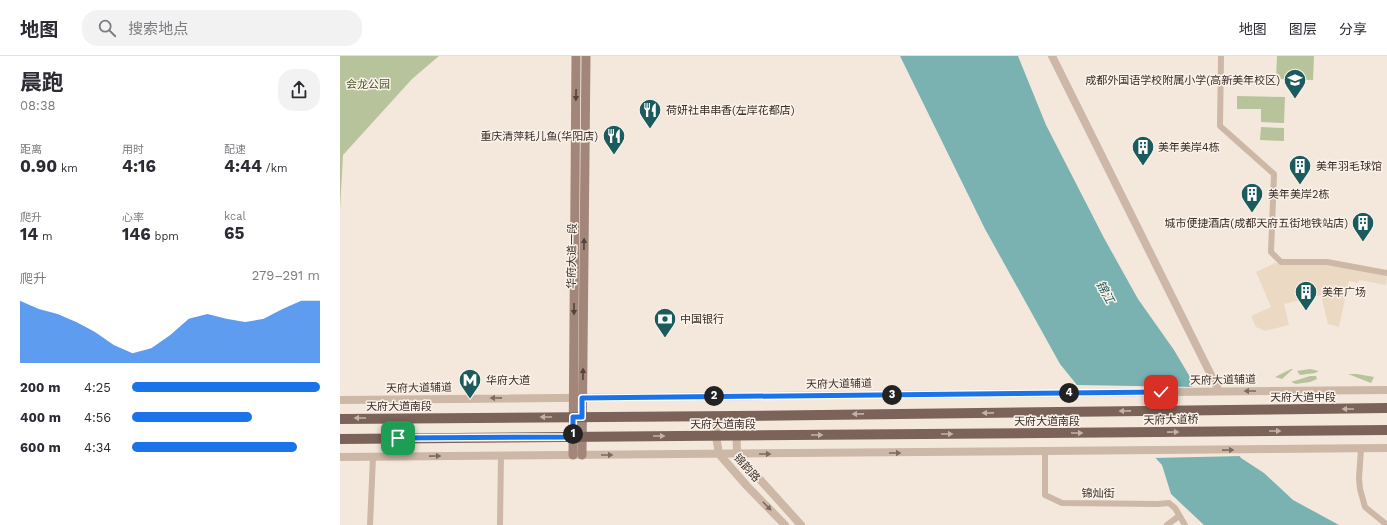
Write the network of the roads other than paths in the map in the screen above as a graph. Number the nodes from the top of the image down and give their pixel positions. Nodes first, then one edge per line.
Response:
1 (576, 56) edge
2 (586, 56) edge
3 (1052, 56) edge
4 (1221, 56) edge
5 (1387, 273) edge
6 (1387, 390) edge
7 (1219, 391) junction
8 (578, 398) junction
9 (340, 400) edge
10 (1387, 408) edge
11 (1083, 412) joint
12 (716, 416) junction
13 (736, 416) junction
14 (578, 417) junction
15 (340, 419) edge
16 (1387, 430) edge
17 (1106, 432) joint
18 (716, 436) junction
19 (737, 436) junction
20 (578, 437) junction
21 (340, 439) edge
22 (1387, 448) edge
23 (1361, 449) junction
24 (1046, 451) junction
25 (719, 454) junction
26 (737, 454) junction
27 (501, 455) junction
28 (577, 455) junction
29 (340, 457) edge
30 (373, 457) junction
31 (1179, 516) junction
32 (370, 525) edge
33 (500, 525) edge
34 (785, 525) edge
35 (801, 525) edge
36 (1167, 525) edge
37 (1186, 525) edge
38 (1387, 525) edge

1 -> 8 main road
8 -> 2 main road, 华府大道一段
3 - 7 street
4 - 5 street
6 -> 7 street, 天府大道辅道
7 - 8 street, 天府大道辅道
8 -> 9 street, 天府大道辅道
8 - 14 main road, 华府大道一段
10 -> 11 main road, 天府大道中段
11 -> 13 main road, 天府大道南段
12 - 13 main road, 天府大道南段
12 - 14 main road, 天府大道南段
12 - 18 street, 锦韵路
13 - 19 street, 锦韵路
14 -> 15 main road, 天府大道南段
14 - 20 main road, 华府大道一段
17 -> 16 main road, 天府大道桥
19 -> 17 main road, 天府大道南段
18 - 19 main road, 天府大道南段
20 -> 18 main road, 天府大道南段
18 - 25 street, 锦韵路
19 - 26 street, 锦韵路
20 - 21 main road, 天府大道南段
20 - 28 main road, 华府大道一段
22 - 23 street
24 -> 23 street
23 - 38 street
26 -> 24 street
24 - 31 street, 锦灿街
25 - 26 street
28 -> 25 street
25 -> 34 street, 锦韵路
26 - 35 street, 锦韵路
27 - 28 street
30 -> 27 street
27 - 33 street
29 - 30 street
30 - 32 street
31 - 36 street
31 - 37 street, 锦灿街

